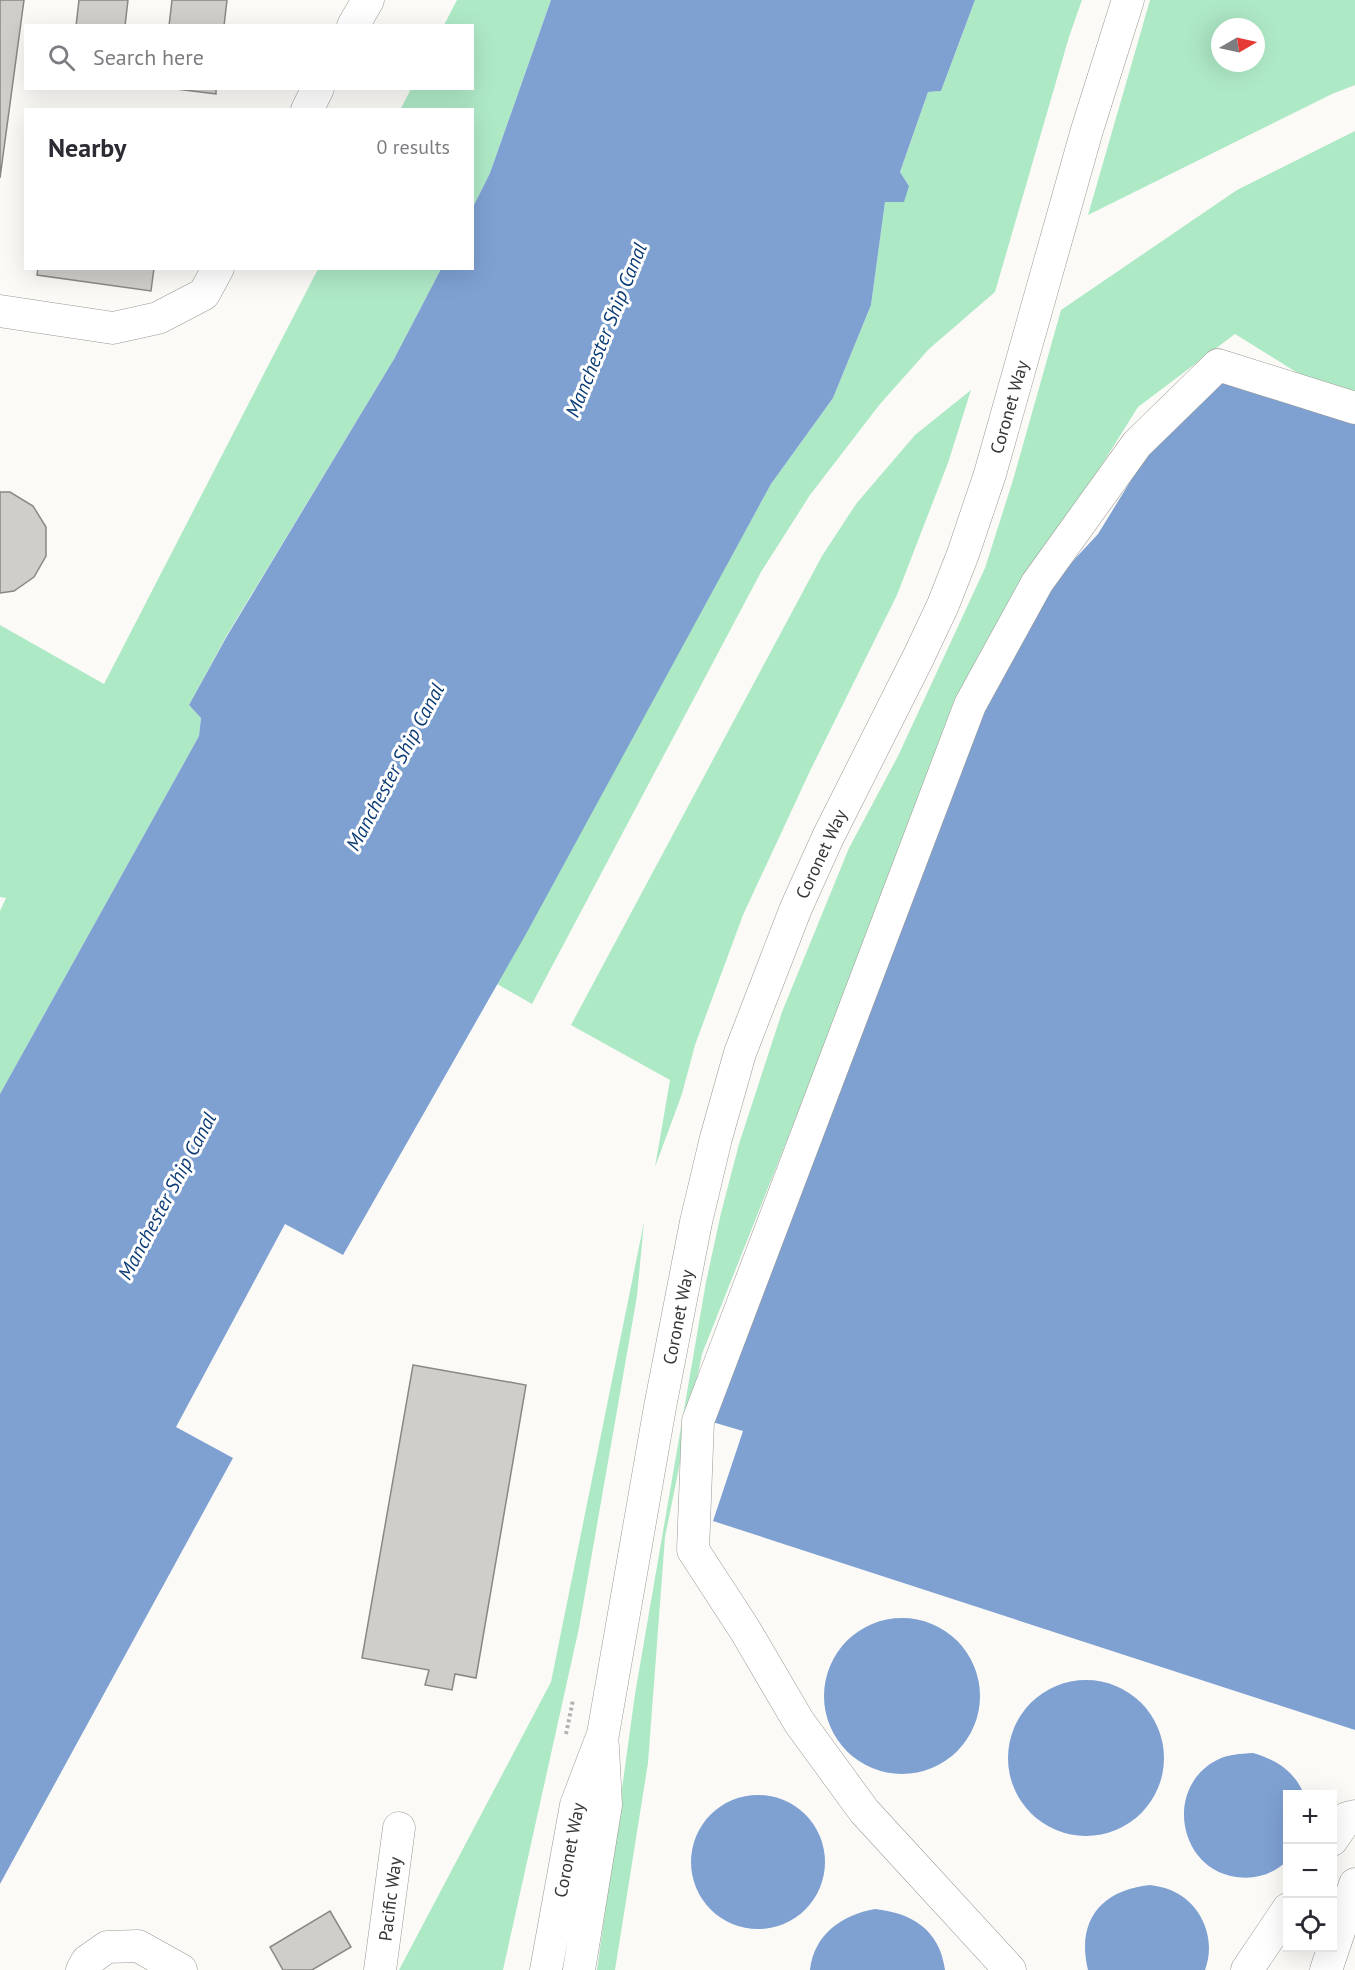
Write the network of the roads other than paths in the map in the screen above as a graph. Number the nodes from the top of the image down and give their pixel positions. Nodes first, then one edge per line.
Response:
1 (368, 0) edge
2 (1128, 0) edge
3 (354, 24) edge
4 (317, 90) edge
5 (308, 108) edge
6 (217, 270) edge
7 (0, 310) edge
8 (1355, 408) edge
9 (603, 1734) junction
10 (1355, 1815) edge
11 (399, 1828) dead end
12 (1337, 1833) edge
13 (1355, 1884) edge
14 (1283, 1915) edge
15 (82, 1970) edge
16 (182, 1970) edge
17 (380, 1970) edge
18 (546, 1970) edge
19 (579, 1970) edge
20 (1010, 1970) edge
21 (1247, 1970) edge
22 (1326, 1970) edge

1 - 3 street
2 - 9 street, Coronet Way
4 - 5 street
6 - 7 street
8 - 20 street
9 - 18 street, Coronet Way
9 - 19 street, Coronet Way
10 - 12 street
11 - 17 street, Pacific Way
13 - 22 street
14 - 21 street
15 - 16 street

